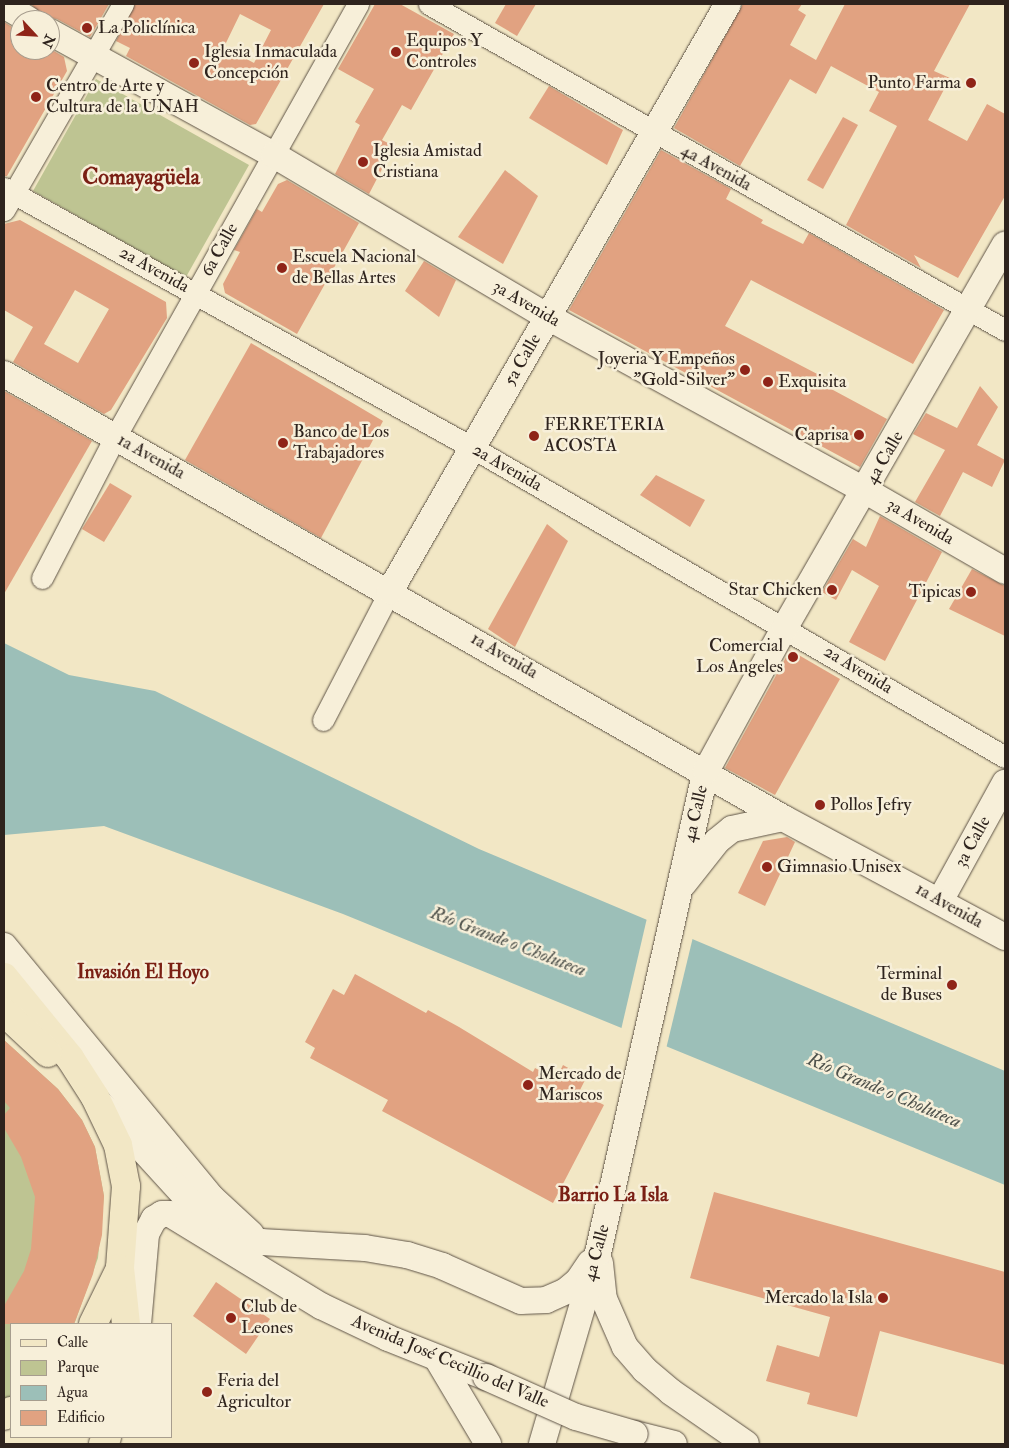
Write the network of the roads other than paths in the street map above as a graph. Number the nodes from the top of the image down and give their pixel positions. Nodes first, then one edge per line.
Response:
1 (123, 4) edge
2 (358, 4) edge
3 (429, 4) edge
4 (728, 4) edge
5 (60, 38) edge
6 (92, 57) junction
7 (654, 133) junction
8 (274, 155) junction
9 (7, 197) edge
10 (1005, 245) edge
11 (196, 293) junction
12 (968, 310) junction
13 (548, 317) junction
14 (1005, 330) edge
15 (4, 374) edge
16 (115, 437) junction
17 (473, 448) junction
18 (866, 491) junction
19 (1005, 571) edge
20 (42, 578) dead end
21 (390, 591) junction
22 (785, 627) junction
23 (323, 720) dead end
24 (1005, 757) edge
25 (706, 772) junction
26 (1005, 783) edge
27 (783, 818) junction
28 (678, 897) junction
29 (940, 901) junction
30 (1005, 937) edge
31 (4, 946) edge
32 (4, 977) edge
33 (4, 1012) edge
34 (95, 1097) junction
35 (259, 1246) junction
36 (598, 1253) junction
37 (120, 1268) junction
38 (93, 1323) edge
39 (126, 1323) edge
40 (138, 1323) edge
41 (437, 1358) junction
42 (737, 1437) edge
43 (645, 1438) edge
44 (488, 1444) edge
45 (542, 1444) edge
46 (674, 1444) edge

1 - 6 street
2 - 8 street, 6a Calle
3 - 7 street, 4a Avenida
4 - 7 street, 5a Calle
5 - 6 street, 3a Avenida
6 - 8 street, 3a Avenida
6 - 9 street
7 - 12 street, 4a Avenida
7 - 13 street, 5a Calle
8 - 11 street, 6a Calle
8 - 13 street, 3a Avenida
9 - 11 street, 2a Avenida
10 - 12 street, 4a Calle
11 - 16 street, 6a Calle
11 - 17 street, 2a Avenida
12 - 14 street, 4a Avenida
12 - 18 street, 4a Calle
13 - 17 street, 5a Calle
13 - 18 street, 3a Avenida
15 - 16 street, 1a Avenida
16 - 20 street, 6a Calle
16 - 21 street, 1a Avenida
17 - 21 street, 5a Calle
17 - 22 street, 2a Avenida
18 - 19 street, 3a Avenida
18 - 22 street, 4a Calle
21 - 23 street, 5a Calle
21 - 25 street, 1a Avenida
22 - 24 street, 2a Avenida
22 - 25 street, 4a Calle
25 - 27 street, 1a Avenida
25 - 28 street, 4a Calle
26 - 29 street, 3a Calle
27 - 28 street
27 - 29 street, 1a Avenida
28 - 36 street, 4a Calle
29 - 30 street, 1a Avenida
31 - 35 street
32 - 34 main road
33 - 34 main road
34 - 35 street, Avenida José Cecillio del Valle
34 - 37 main road
35 - 36 street
35 - 40 street, Avenida José Cecillio del Valle
35 - 41 street, Avenida José Cecillio del Valle
36 - 42 street
36 - 45 street, 4a Calle
37 - 38 main road
37 - 39 main road
41 - 43 street, Avenida José Cecillio del Valle, bridge
41 - 44 street
43 - 46 street, Avenida José Cecillio del Valle

